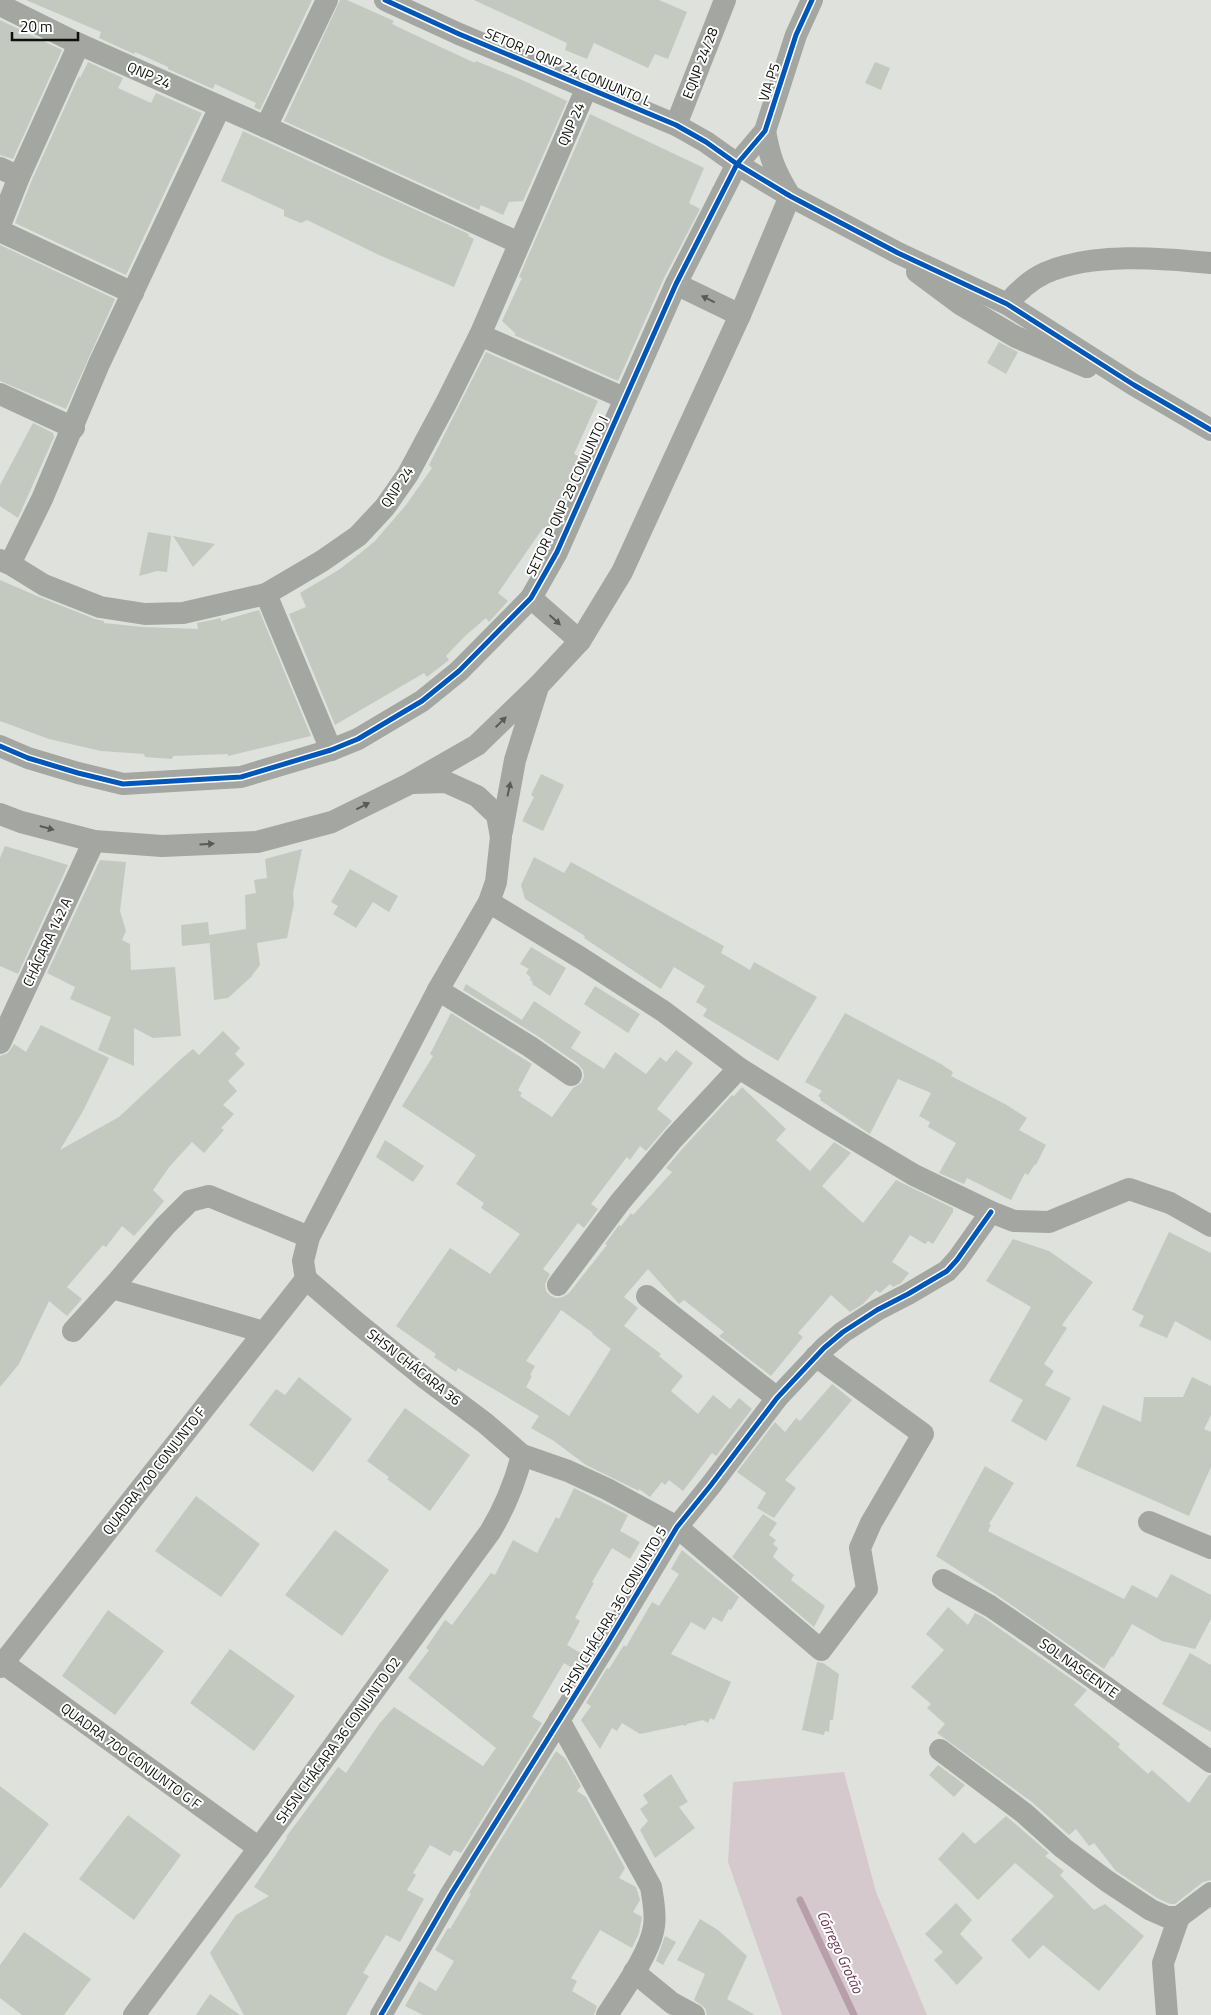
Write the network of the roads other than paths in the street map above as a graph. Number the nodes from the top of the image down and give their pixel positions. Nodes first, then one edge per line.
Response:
1 (327, 0) edge
2 (385, 0) edge
3 (725, 0) edge
4 (812, 0) edge
5 (12, 6) edge
6 (79, 44) junction
7 (587, 87) junction
8 (220, 107) junction
9 (676, 126) junction
10 (266, 127) junction
11 (765, 131) junction
12 (737, 164) junction
13 (9, 173) edge
14 (790, 196) junction
15 (0, 225) edge
16 (0, 231) edge
17 (519, 243) junction
18 (898, 253) junction
19 (1211, 263) edge
20 (676, 284) junction
21 (133, 293) junction
22 (1007, 304) junction
23 (740, 315) junction
24 (480, 335) junction
25 (1134, 385) junction
26 (0, 394) edge
27 (624, 398) junction
28 (74, 428) junction
29 (1211, 430) edge
30 (5, 562) edge
31 (266, 594) junction
32 (531, 598) junction
33 (580, 642) junction
34 (539, 685) junction
35 (0, 746) edge
36 (331, 750) junction
37 (409, 784) junction
38 (0, 814) edge
39 (501, 837) junction
40 (94, 841) junction
41 (489, 902) junction
42 (438, 990) junction
43 (0, 1043) edge
44 (740, 1068) junction
45 (571, 1075) dead end
46 (991, 1212) junction
47 (1211, 1226) edge
48 (309, 1237) junction
49 (306, 1279) junction
50 (558, 1285) dead end
51 (112, 1288) junction
52 (648, 1296) dead end
53 (73, 1331) dead end
54 (264, 1332) junction
55 (816, 1356) junction
56 (776, 1398) junction
57 (522, 1455) junction
58 (1149, 1522) dead end
59 (677, 1527) junction
60 (1211, 1548) edge
61 (943, 1580) dead end
62 (1, 1664) edge
63 (559, 1720) junction
64 (940, 1750) dead end
65 (1211, 1762) edge
66 (259, 1848) junction
67 (1211, 1893) edge
68 (1178, 1917) junction
69 (634, 1972) junction
70 (134, 2015) edge
71 (381, 2015) edge
72 (606, 2015) edge
73 (694, 2015) edge
74 (1167, 2015) edge

1 - 10 street
2 - 7 street, SETOR P QNP 24 CONJUNTO L
3 - 9 street, EQNP 24/28
4 - 11 street, VIA P5
5 - 6 street, QNP 24
6 - 8 street, QNP 24
6 - 13 street
7 - 9 street, SETOR P QNP 24 CONJUNTO L
7 - 17 street, QNP 24
8 - 10 street, QNP 24
8 - 21 street, QNP 24
9 - 12 street, SETOR P QNP 24 CONJUNTO L
10 - 17 street, QNP 24
11 - 12 street, VIA P5
11 - 14 street, VIA P5
12 - 14 street, SETOR P QNP 24 CONJUNTO L
12 - 20 street, SETOR P QNP 28 CONJUNTO I
13 - 15 street
14 - 18 street, SETOR P QNP 24 CONJUNTO L
14 - 23 street
16 - 21 street
17 - 24 street, QNP 24
18 - 22 street
18 - 25 street
19 - 22 street
23 -> 20 street
20 - 27 street, SETOR P QNP 28 CONJUNTO I
21 - 28 street, QNP 24
22 - 25 street
23 - 33 street
24 - 27 street
24 - 31 street, QNP 24
25 - 29 street
26 - 28 street
27 - 32 street, SETOR P QNP 28 CONJUNTO I
28 - 30 street, QNP 24
30 - 31 street, QNP 24
31 - 36 street
32 -> 33 street
32 - 36 street, SETOR P QNP 28 CONJUNTO I
33 - 34 street
37 -> 34 street
39 -> 34 street
35 - 36 street, SETOR P QNP 28 CONJUNTO I
37 - 39 street
40 -> 37 street
38 -> 40 street
39 - 41 street
40 - 43 street, CHÁCARA 142 A
41 - 42 street
41 - 44 street
42 - 45 street
42 - 48 street
44 - 46 street
44 - 50 street
46 - 47 street
46 - 55 street, SHSN CHÁCARA 36 CONJUNTO 5
48 - 49 street
48 - 51 street
49 - 54 street, QUADRA 700 CONJUNTO F
49 - 57 street, SHSN CHÁCARA 36
51 - 53 street
51 - 54 street
52 - 56 street
54 - 62 street, QUADRA 700 CONJUNTO F
55 - 56 street, SHSN CHÁCARA 36 CONJUNTO 5
55 - 59 street
56 - 59 street, SHSN CHÁCARA 36 CONJUNTO 5
57 - 59 street
57 - 66 street, SHSN CHÁCARA 36 CONJUNTO 02
58 - 60 street
59 - 63 street, SHSN CHÁCARA 36 CONJUNTO 5
61 - 65 street, SOL NASCENTE
62 - 66 street, QUADRA 700 CONJUNTO G F
63 - 69 street
63 - 71 street, SHSN CHÁCARA 36 CONJUNTO 5
64 - 68 street
66 - 70 street, SHSN CHÁCARA 36 CONJUNTO 02
67 - 68 street
68 - 74 street
69 - 72 street
69 - 73 street

